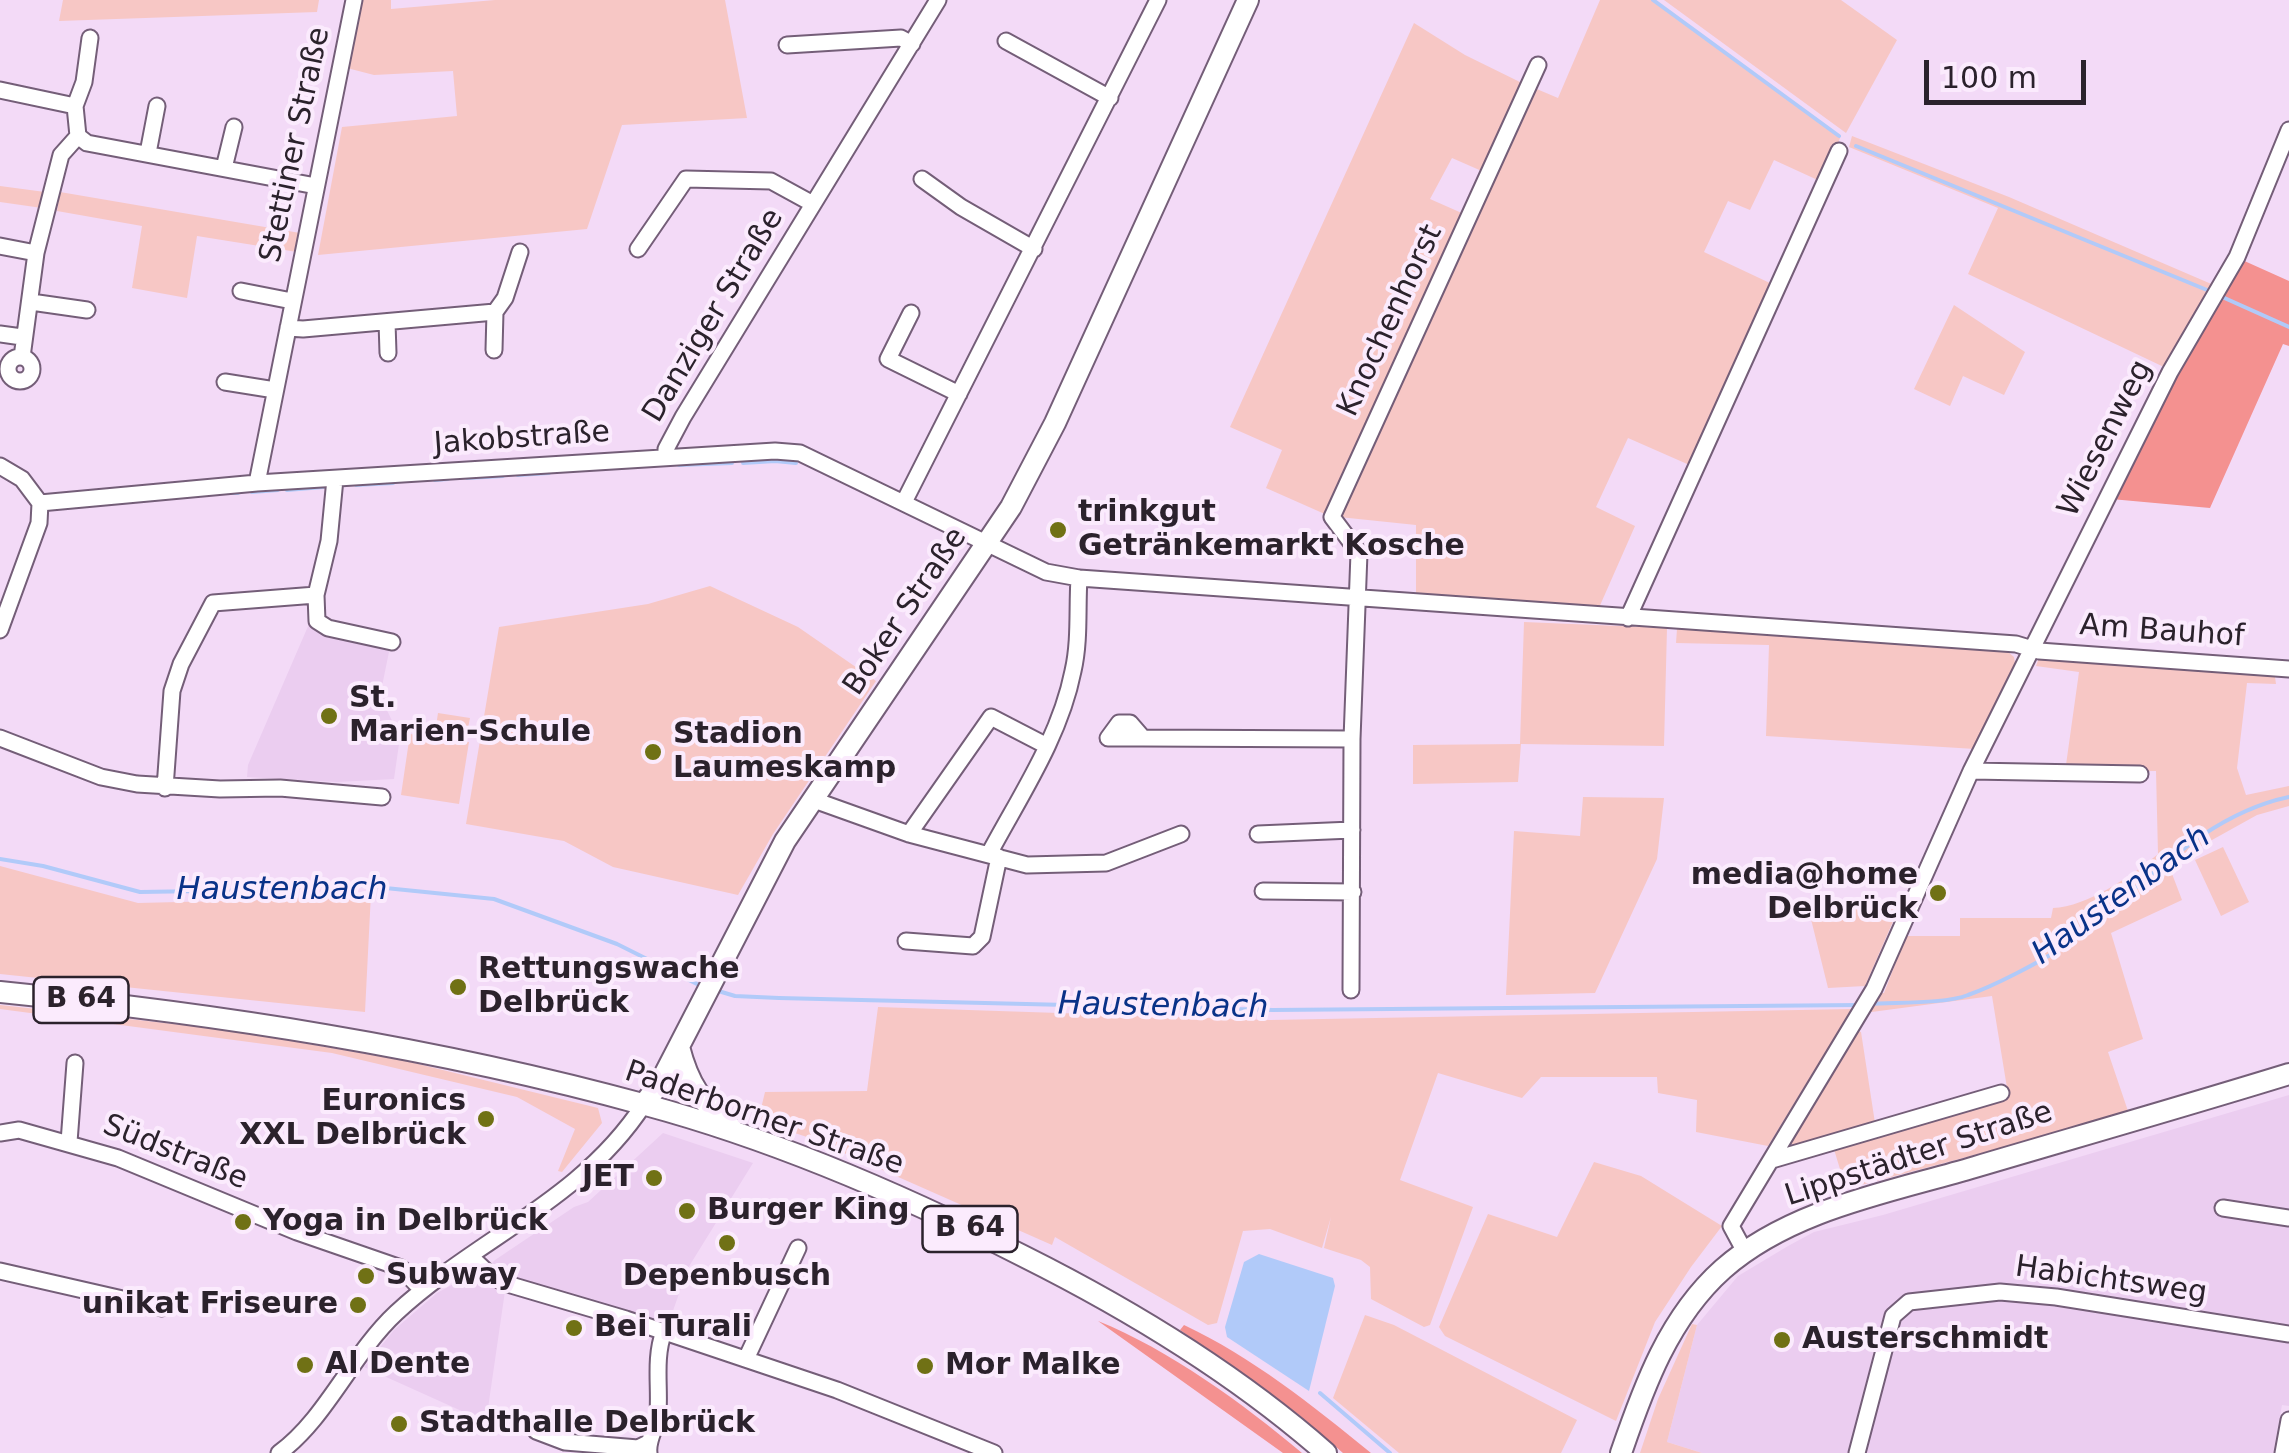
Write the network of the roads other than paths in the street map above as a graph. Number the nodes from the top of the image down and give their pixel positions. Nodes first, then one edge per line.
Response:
1 (354, 0) edge
2 (938, 0) edge
3 (1158, 0) edge
4 (1248, 0) edge
5 (90, 38) dead end
6 (1006, 41) dead end
7 (912, 44) junction
8 (787, 45) dead end
9 (1538, 65) dead end
10 (0, 90) edge
11 (1110, 98) junction
12 (75, 106) junction
13 (157, 106) dead end
14 (234, 127) dead end
15 (2289, 130) edge
16 (78, 136) junction
17 (1840, 152) dead end
18 (148, 153) junction
19 (224, 168) junction
20 (922, 179) dead end
21 (316, 186) junction
22 (813, 204) junction
23 (0, 246) edge
24 (638, 249) dead end
25 (1034, 249) junction
26 (520, 252) dead end
27 (36, 253) junction
28 (241, 291) dead end
29 (292, 301) junction
30 (31, 302) junction
31 (88, 310) dead end
32 (495, 312) junction
33 (911, 314) dead end
34 (387, 322) junction
35 (288, 328) junction
36 (0, 334) edge
37 (22, 337) junction
38 (494, 350) dead end
39 (388, 354) dead end
40 (22, 358) dead end
41 (225, 382) dead end
42 (275, 390) junction
43 (959, 394) junction
44 (666, 457) junction
45 (0, 466) edge
46 (336, 478) junction
47 (257, 483) junction
48 (904, 502) junction
49 (40, 503) junction
50 (989, 543) junction
51 (1080, 578) junction
52 (316, 594) junction
53 (1357, 598) junction
54 (1628, 618) junction
55 (0, 630) edge
56 (392, 642) dead end
57 (2032, 650) junction
58 (2289, 669) edge
59 (0, 738) edge
60 (1144, 738) dead end
61 (1352, 740) junction
62 (1047, 746) junction
63 (1972, 772) junction
64 (2140, 774) dead end
65 (165, 788) junction
66 (382, 798) dead end
67 (814, 800) junction
68 (1352, 830) junction
69 (909, 834) junction
70 (1181, 834) dead end
71 (1258, 834) dead end
72 (994, 856) junction
73 (1263, 891) dead end
74 (1353, 892) junction
75 (906, 940) dead end
76 (1351, 990) dead end
77 (0, 992) edge
78 (678, 1047) junction
79 (76, 1063) dead end
80 (2289, 1074) edge
81 (2001, 1094) dead end
82 (644, 1104) junction
83 (0, 1133) edge
84 (739, 1135) junction
85 (70, 1142) junction
86 (1772, 1160) junction
87 (2223, 1208) dead end
88 (2289, 1218) edge
89 (798, 1248) dead end
90 (1745, 1252) junction
91 (472, 1257) junction
92 (0, 1271) edge
93 (422, 1290) junction
94 (162, 1308) dead end
95 (664, 1331) junction
96 (2289, 1334) edge
97 (746, 1359) junction
98 (2289, 1420) edge
99 (536, 1431) dead end
100 (962, 1446) edge
101 (648, 1448) edge
102 (286, 1451) edge
103 (994, 1453) edge
104 (1326, 1453) edge
105 (1621, 1453) edge
106 (1858, 1453) edge
107 (2283, 1453) edge

1 - 21 street, Stettiner Straße
2 - 7 street, Danziger Straße
3 - 11 street
4 - 50 main road, Boker Straße
5 - 12 street
6 - 11 street
7 - 8 street
7 - 22 street, Danziger Straße
9 - 53 street, Knochenhorst
10 - 12 street
11 - 25 street
12 - 16 street
13 - 18 street
14 - 19 street
15 - 57 street, Wiesenweg
16 - 18 street
16 - 27 street
17 - 54 street
18 - 19 street
19 - 21 street
20 - 25 street
21 - 29 street, Stettiner Straße
22 - 24 street, Danziger Straße
22 - 44 street, Danziger Straße
23 - 27 street
25 - 43 street
26 - 32 street
27 - 30 street
28 - 29 street, Stettiner Straße
29 - 35 street, Stettiner Straße
30 - 31 street
30 - 37 street
32 - 34 street
32 - 38 street
33 - 43 street
34 - 35 street
34 - 39 street
35 - 42 street, Stettiner Straße
36 - 37 street
37 - 40 street
41 - 42 street
42 - 47 street, Stettiner Straße
43 - 48 street
44 - 46 street, Jakobstraße
44 - 48 street, Jakobstraße
45 - 49 street
46 - 47 street, Jakobstraße
46 - 52 street
47 - 49 street, Jakobstraße
48 - 50 street, Jakobstraße
49 - 55 street
50 - 51 street
50 - 67 main road, Boker Straße
51 - 53 street
51 - 62 street
52 - 56 street
52 - 65 street
53 - 54 street
53 - 61 street
54 - 57 street
57 - 58 street, Am Bauhof
57 - 63 street, Wiesenweg
59 - 65 street
60 - 61 street
61 - 68 street
62 - 69 street
62 - 72 street
63 - 64 street
63 - 86 street, Wiesenweg
65 - 66 street
67 - 69 street
67 - 78 main road, Boker Straße
68 - 71 street
68 - 74 street
69 - 72 street
70 - 72 street
72 - 75 street
73 - 74 street
74 - 76 street
77 - 82 main road, Paderborner Straße / B 64
78 - 82 main road, Boker Straße
78 - 84 main road
79 - 85 street, Südstraße
80 - 90 main road, Lippstädter Straße
81 - 86 street
82 - 84 main road, Paderborner Straße / B 64
82 - 91 street, Boker Straße
83 - 85 street, Südstraße
84 - 104 main road, Paderborner Straße / B 64
85 - 93 street, Südstraße
86 - 90 street, Wiesenweg
87 - 88 street
89 - 97 street
90 - 105 main road, Lippstädter Straße
91 - 93 street, Boker Straße
91 - 95 street
92 - 94 street
93 - 102 street, Boker Straße
95 - 97 street
95 - 101 street
96 - 106 street, Habichtsweg
97 - 100 street
98 - 107 street
99 - 101 street
100 - 103 street

